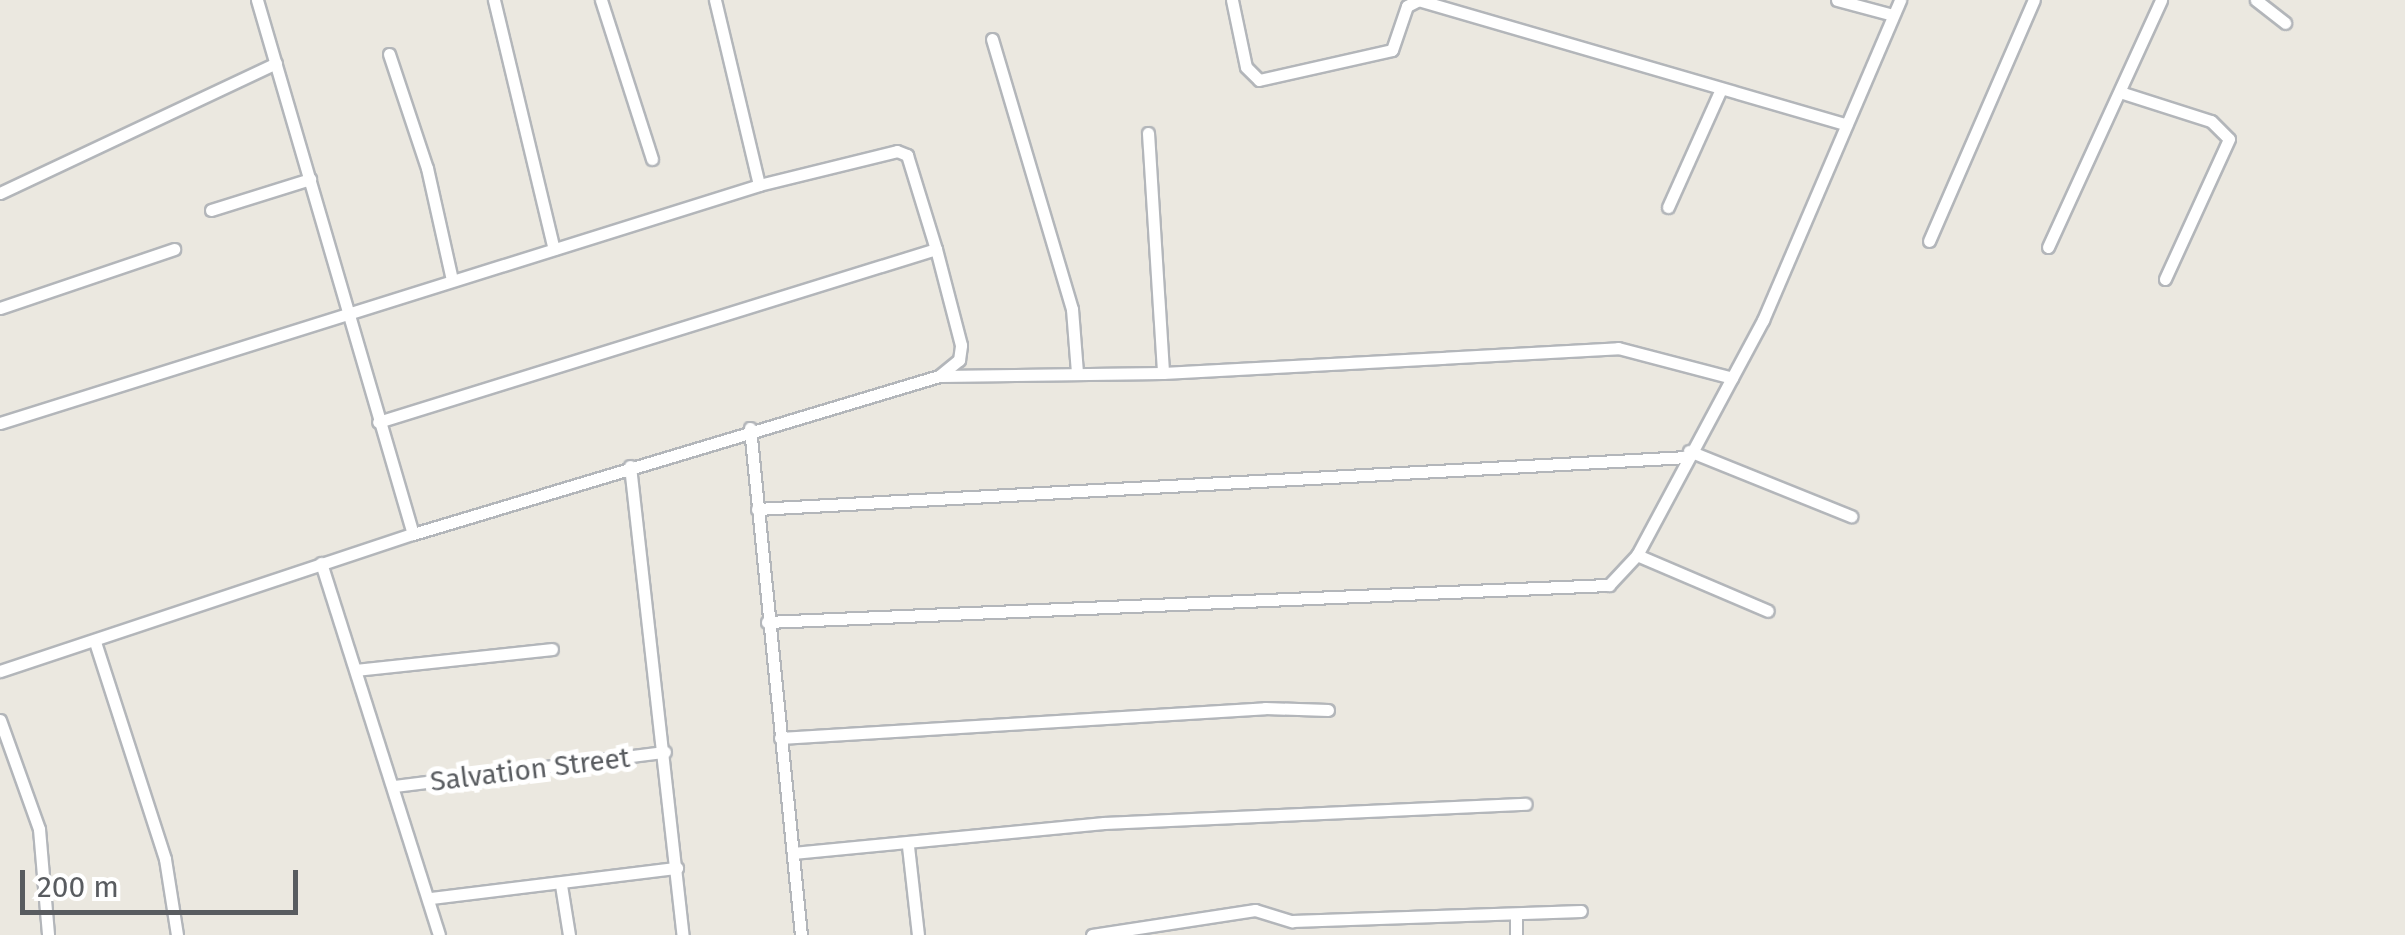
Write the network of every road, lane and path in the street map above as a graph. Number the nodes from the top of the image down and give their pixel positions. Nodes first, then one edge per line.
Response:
1 (256, 0) edge
2 (494, 0) edge
3 (601, 0) edge
4 (715, 0) edge
5 (1232, 0) edge
6 (1419, 0) edge
7 (1837, 0) edge
8 (1900, 0) edge
9 (2034, 0) edge
10 (2161, 0) edge
11 (2256, 0) edge
12 (1893, 15) junction
13 (2285, 23) dead end
14 (992, 39) dead end
15 (389, 54) dead end
16 (276, 64) junction
17 (1721, 89) junction
18 (2123, 94) junction
19 (1846, 124) junction
20 (1148, 133) dead end
21 (652, 158) dead end
22 (310, 179) junction
23 (759, 185) junction
24 (0, 193) edge
25 (1668, 206) dead end
26 (211, 210) dead end
27 (1929, 240) dead end
28 (2048, 247) dead end
29 (174, 249) dead end
30 (554, 249) junction
31 (936, 249) junction
32 (2165, 279) dead end
33 (452, 280) junction
34 (0, 308) edge
35 (346, 312) junction
36 (1078, 373) junction
37 (1163, 373) junction
38 (939, 376) junction
39 (1732, 378) junction
40 (378, 422) junction
41 (0, 423) edge
42 (750, 428) junction
43 (1688, 454) junction
44 (630, 466) junction
45 (756, 508) junction
46 (1851, 516) dead end
47 (414, 534) junction
48 (1637, 555) junction
49 (321, 563) junction
50 (1768, 612) dead end
51 (768, 622) junction
52 (94, 642) junction
53 (552, 649) dead end
54 (356, 670) junction
55 (0, 671) edge
56 (1328, 710) dead end
57 (0, 720) edge
58 (780, 738) junction
59 (666, 752) junction
60 (394, 786) junction
61 (1526, 804) dead end
62 (908, 846) junction
63 (792, 853) junction
64 (677, 868) junction
65 (562, 886) junction
66 (431, 898) junction
67 (1581, 911) dead end
68 (1516, 916) junction
69 (48, 935) edge
70 (177, 935) edge
71 (440, 935) edge
72 (569, 935) edge
73 (683, 935) edge
74 (801, 935) edge
75 (918, 935) edge
76 (1092, 935) edge
77 (1516, 935) edge

1 - 16 street
2 - 30 street
3 - 21 street
4 - 23 street
5 - 6 street
6 - 17 street
7 - 12 street
8 - 12 street
9 - 27 street
10 - 18 street
11 - 13 street
12 - 19 street
14 - 36 street
15 - 33 street
16 - 22 street
16 - 24 street
17 - 19 street
17 - 25 street
18 - 28 street
18 - 32 street
19 - 39 street
20 - 37 street
22 - 26 street
22 - 35 street
23 - 30 street
23 - 31 street
29 - 34 street
30 - 33 street
31 - 38 street
31 - 40 street
33 - 35 street
35 - 40 street
35 - 41 street
36 - 37 street
36 - 38 street
37 - 39 street
38 - 42 street
39 - 43 street
40 - 47 street
42 - 44 street
42 - 45 street
43 - 45 street
43 - 46 street
43 - 48 street
44 - 47 street
44 - 59 street
45 - 51 street
47 - 49 street
48 - 50 street
48 - 51 street
49 - 52 street
49 - 54 street
51 - 58 street
52 - 55 street
52 - 70 street
53 - 54 street
54 - 60 street
56 - 58 street
57 - 69 street
58 - 63 street
59 - 60 street, Salvation Street
59 - 64 street
60 - 66 street
61 - 62 street
62 - 63 street
62 - 75 street
63 - 74 street
64 - 65 street
64 - 73 street
65 - 66 street
65 - 72 street
66 - 71 street
67 - 68 street
68 - 76 street
68 - 77 street

